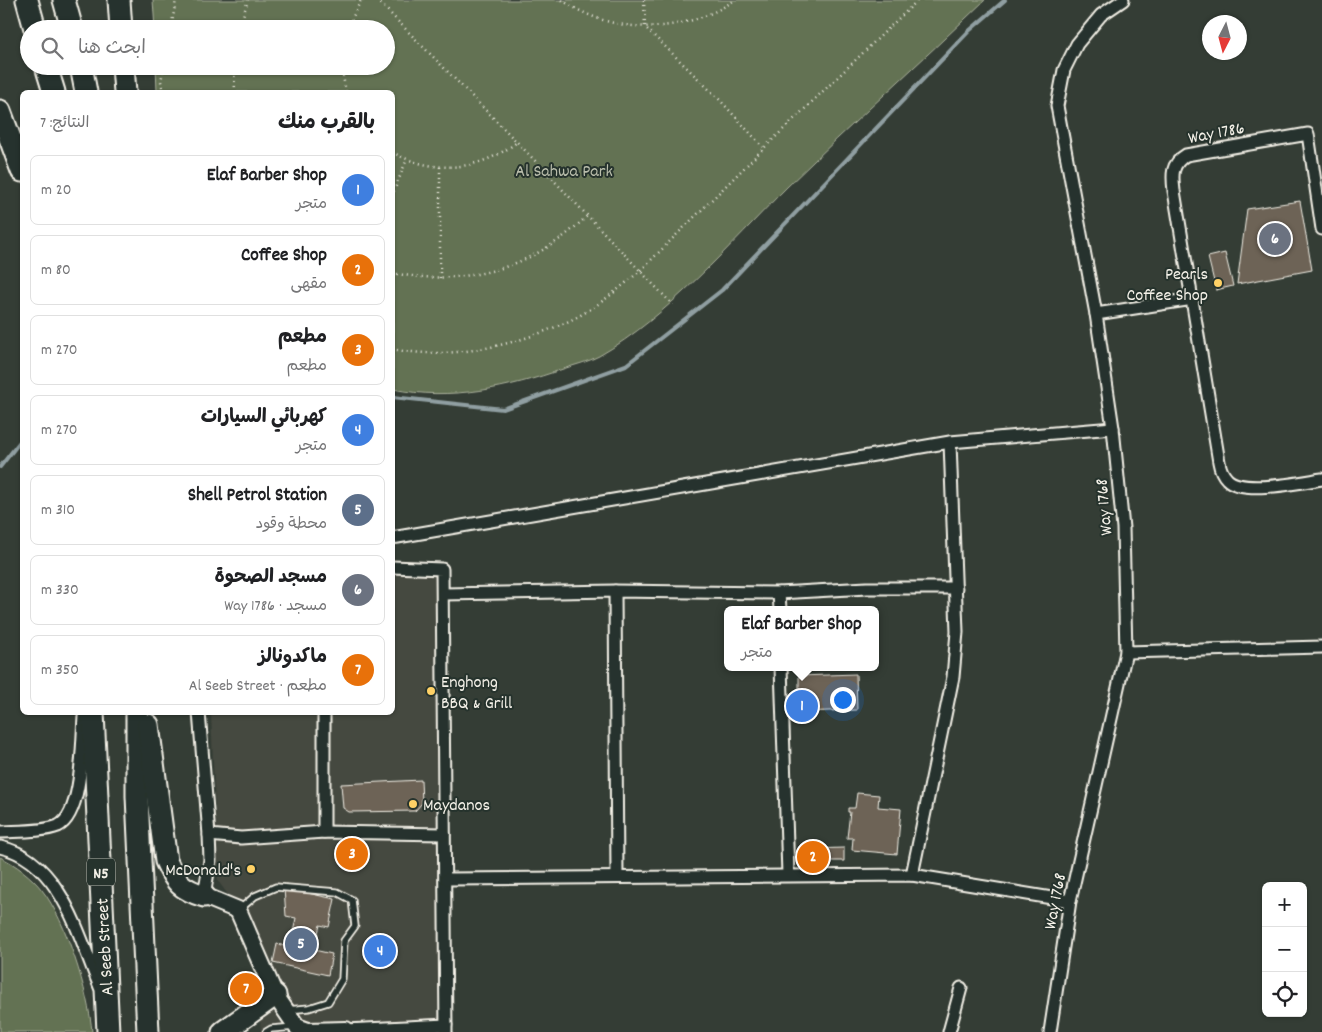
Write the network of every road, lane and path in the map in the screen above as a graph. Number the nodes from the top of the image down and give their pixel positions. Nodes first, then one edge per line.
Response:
1 (27, 0) edge
2 (64, 0) edge
3 (119, 0) edge
4 (176, 0) edge
5 (248, 0) edge
6 (361, 0) edge
7 (377, 0) edge
8 (562, 0) edge
9 (644, 0) edge
10 (735, 0) edge
11 (917, 0) edge
12 (1123, 0) edge
13 (33, 20) edge
14 (70, 20) edge
15 (120, 20) edge
16 (173, 20) edge
17 (242, 20) edge
18 (351, 20) edge
19 (645, 27) junction
20 (49, 75) edge
21 (83, 75) edge
22 (124, 75) edge
23 (162, 75) edge
24 (234, 75) edge
25 (343, 75) edge
26 (53, 90) edge
27 (86, 90) edge
28 (125, 90) edge
29 (162, 90) edge
30 (235, 90) edge
31 (346, 90) edge
32 (0, 111) edge
33 (517, 142) junction
34 (764, 148) junction
35 (395, 154) edge
36 (407, 160) junction
37 (20, 166) edge
38 (440, 167) junction
39 (395, 189) edge
40 (587, 216) junction
41 (1322, 229) edge
42 (640, 271) junction
43 (395, 272) edge
44 (440, 278) junction
45 (1193, 299) junction
46 (673, 305) dead end
47 (1096, 314) junction
48 (395, 350) edge
49 (1113, 428) junction
50 (950, 442) junction
51 (1322, 479) edge
52 (395, 537) edge
53 (395, 568) edge
54 (956, 588) junction
55 (615, 590) junction
56 (779, 593) junction
57 (443, 594) junction
58 (780, 606) edge
59 (1322, 647) edge
60 (1126, 652) junction
61 (782, 671) edge
62 (86, 715) edge
63 (93, 715) edge
64 (137, 715) edge
65 (146, 715) edge
66 (199, 715) edge
67 (324, 715) edge
68 (0, 832) edge
69 (324, 832) junction
70 (444, 834) junction
71 (210, 835) junction
72 (0, 847) edge
73 (788, 874) junction
74 (912, 875) junction
75 (617, 876) junction
76 (446, 878) junction
77 (204, 896) junction
78 (1070, 901) junction
79 (238, 910) junction
80 (961, 988) dead end
81 (107, 1002) junction
82 (281, 1003) junction
83 (297, 1027) junction
84 (446, 1028) edge
85 (346, 1031) edge
86 (108, 1032) edge
87 (148, 1032) edge
88 (223, 1032) edge
89 (266, 1032) edge
90 (949, 1032) edge
91 (1050, 1032) edge

1 - 13 highway
2 - 14 highway
3 - 15 highway
4 - 16 path
5 - 17 path
6 - 18 path
7 - 33 path
8 - 19 path
9 - 19 path
10 - 19 path
11 - 34 path
12 - 47 street, Way 1768
19 - 34 path
20 - 26 highway
21 - 27 highway
22 - 28 highway
23 - 29 path
24 - 30 path
25 - 31 path
32 - 37 highway
33 - 38 path
33 - 40 path
34 - 42 path
35 - 36 path
36 - 38 path
36 - 39 path
38 - 44 path
40 - 42 path
40 - 44 path
41 - 45 street, Way 1786
42 - 46 path
42 - 48 path
43 - 44 path
45 - 47 street
45 - 51 street, Way 1786
47 - 49 street, Way 1768
49 - 50 street
49 - 60 street, Way 1768
50 - 52 street
50 - 54 street
53 - 57 street
54 - 56 street
54 - 74 street
55 - 56 street
55 - 57 street
55 - 75 street
56 - 58 street
57 - 70 street
59 - 60 street
60 - 78 street, Way 1768
61 - 73 street
62 - 68 street
63 - 81 highway, Al Seeb Street / N5
64 - 87 highway, N5
65 - 77 highway
66 - 71 street
67 - 69 street
69 - 70 street
69 - 71 street
70 - 76 street
71 - 77 street
72 - 81 street
73 - 74 street
73 - 75 street
74 - 78 street
75 - 76 street
76 - 84 street
77 - 79 street
78 - 91 street, Way 1768
79 - 82 street
79 - 82 lane
80 - 90 street
81 - 86 highway, Al Seeb Street / N5
82 - 83 street
82 - 88 highway
83 - 85 street
83 - 89 lane
84 - 85 street

